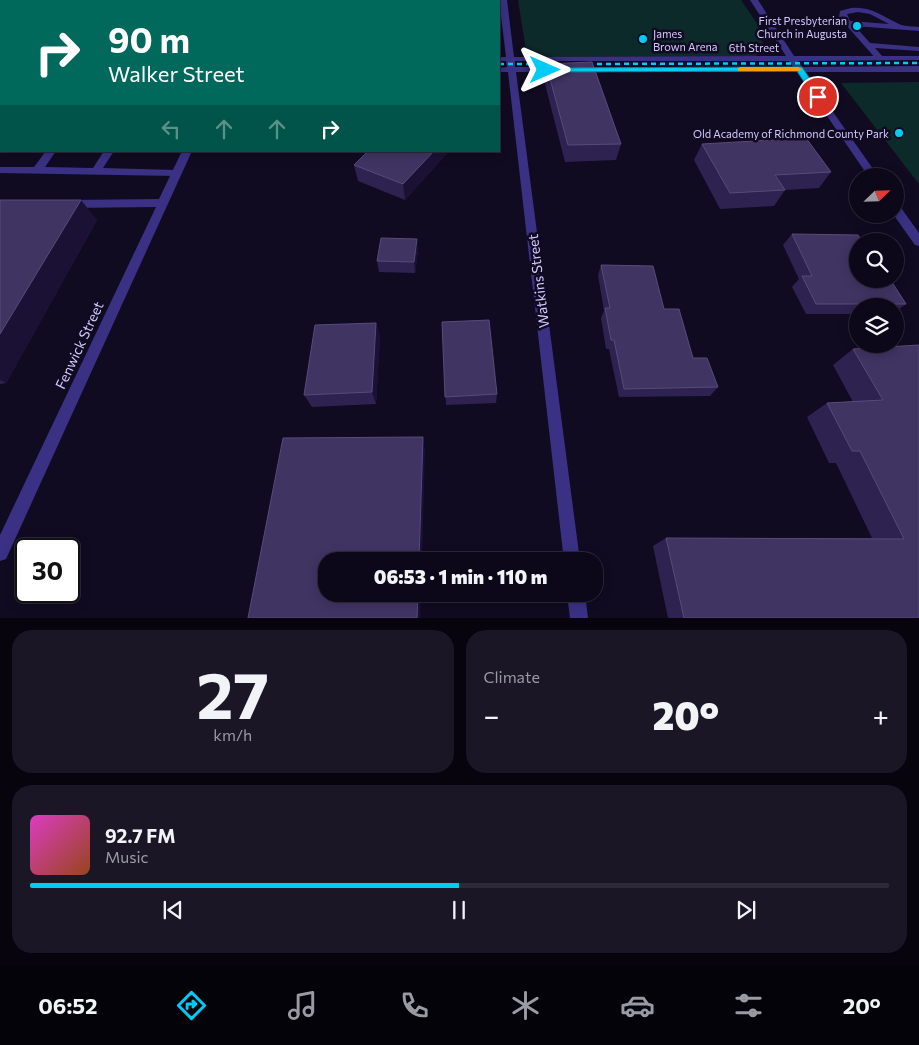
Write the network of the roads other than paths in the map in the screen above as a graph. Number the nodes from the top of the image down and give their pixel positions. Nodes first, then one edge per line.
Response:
1 (503, 0) edge
2 (754, 0) edge
3 (848, 23) junction
4 (898, 27) junction
5 (919, 29) edge
6 (868, 46) junction
7 (919, 49) edge
8 (792, 58) junction
9 (880, 58) junction
10 (919, 58) edge
11 (507, 63) edge
12 (799, 69) junction
13 (919, 69) edge
14 (50, 152) edge
15 (108, 152) edge
16 (187, 152) edge
17 (867, 168) edge
18 (0, 170) edge
19 (37, 170) junction
20 (96, 172) junction
21 (176, 174) junction
22 (163, 203) junction
23 (57, 204) edge
24 (904, 221) edge
25 (919, 242) edge
26 (571, 552) edge
27 (0, 553) edge
28 (577, 602) edge
29 (579, 618) edge

1 - 11 street, Watkins Street
2 - 8 street
3 - 4 street
3 - 4 street
3 - 6 street
4 - 5 street
6 - 7 street
6 - 9 street
8 - 9 street, 6th Street
8 - 11 street, 6th Street
8 - 12 street
9 - 10 street, 6th Street
11 - 12 street, 6th Street
11 - 26 street, Watkins Street
12 - 13 street, 6th Street
12 - 17 street
14 - 19 street
15 - 20 street
16 - 21 street, Fenwick Street
18 - 19 street
19 - 20 street
20 - 21 street
21 - 22 street, Fenwick Street
22 - 23 street
22 - 27 street, Fenwick Street
24 - 25 street
28 - 29 street

